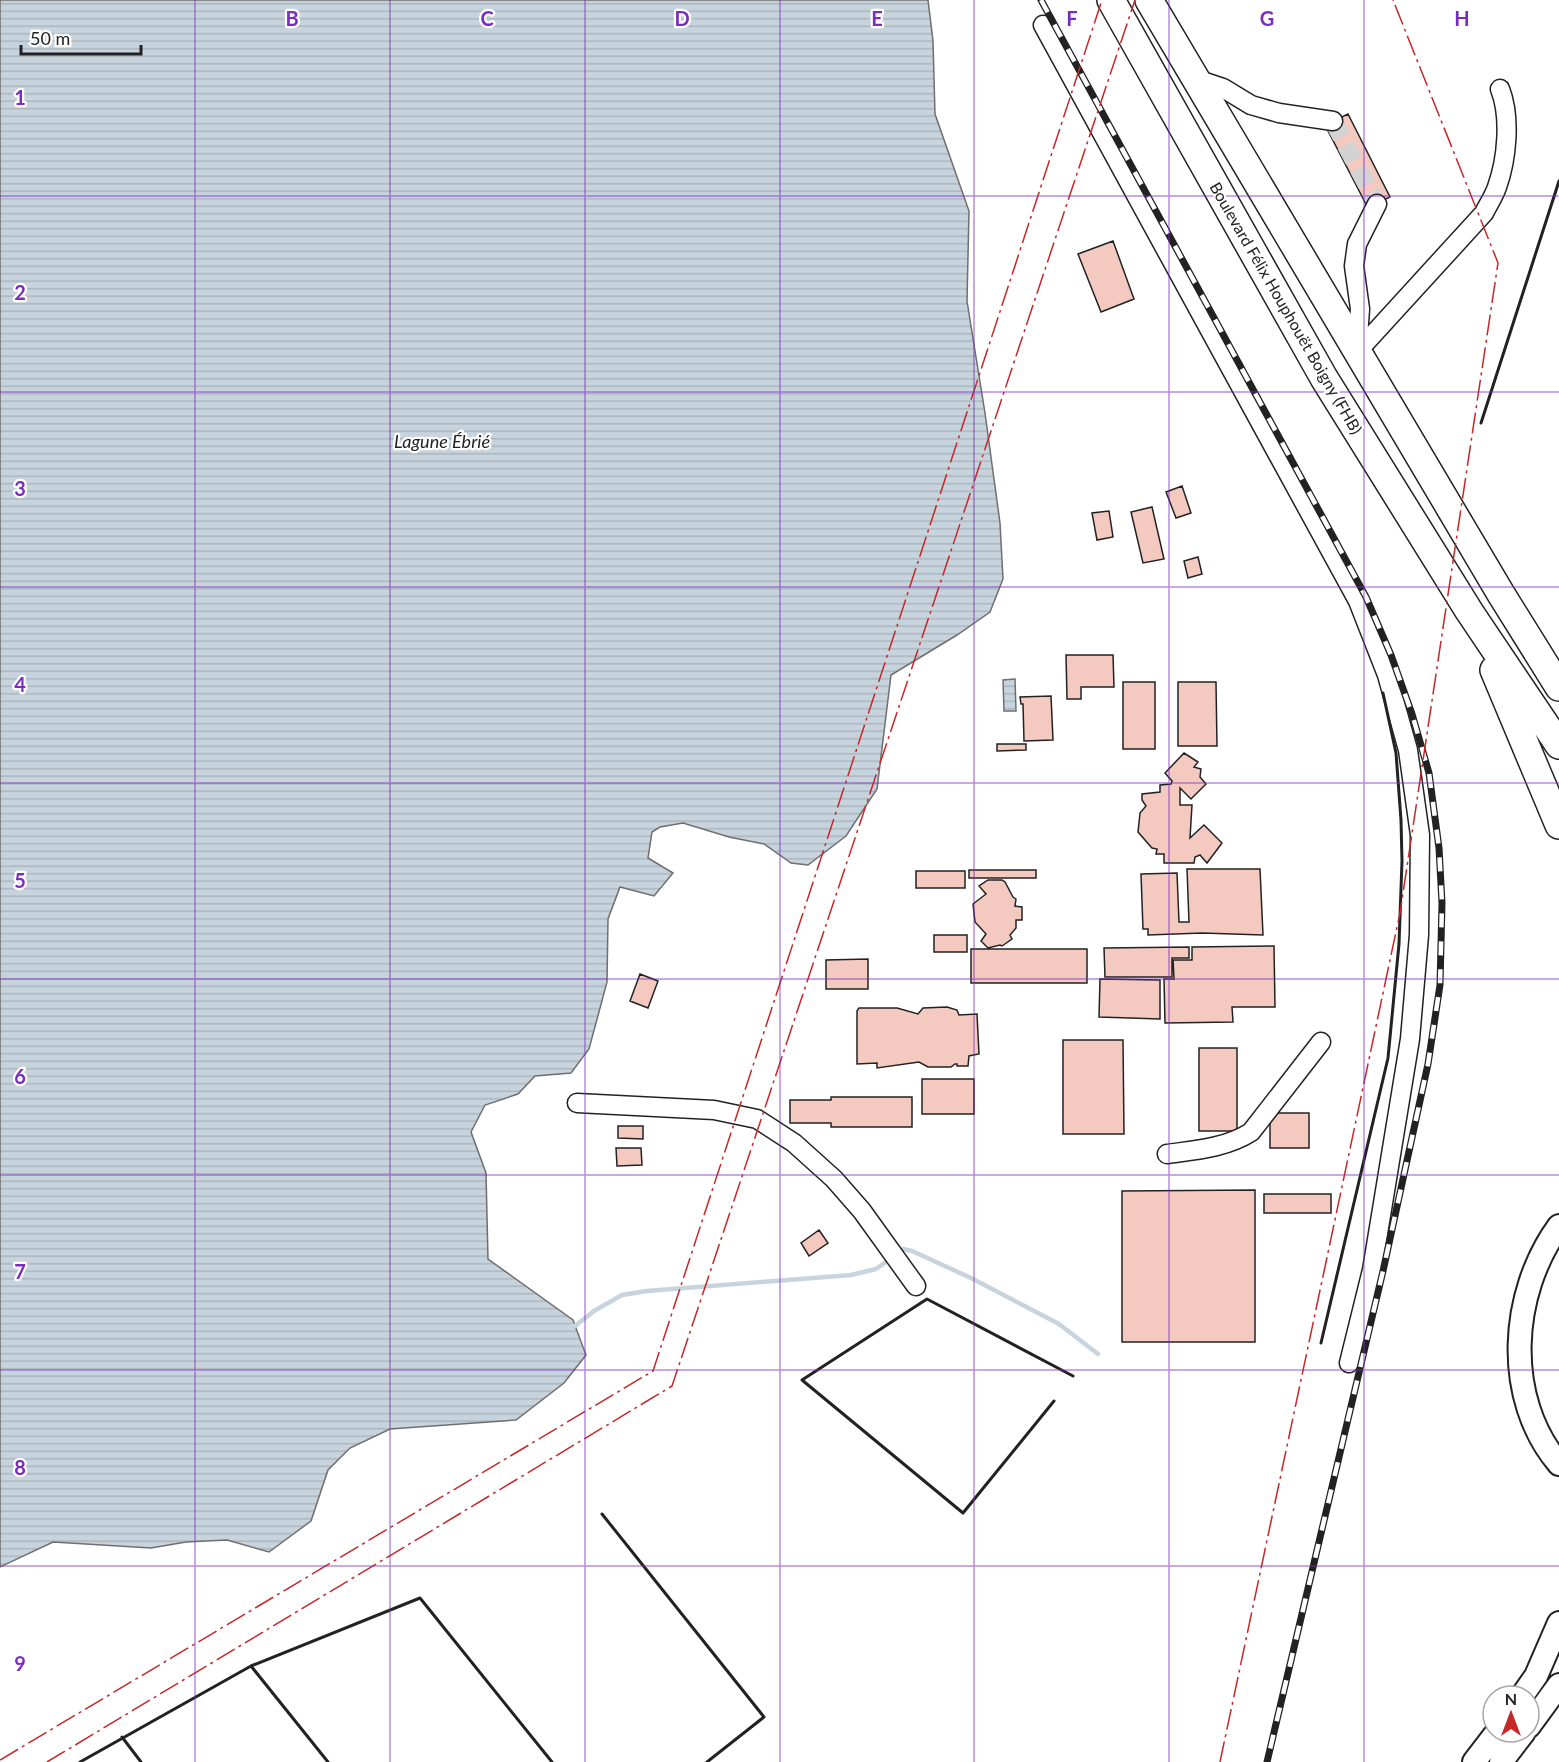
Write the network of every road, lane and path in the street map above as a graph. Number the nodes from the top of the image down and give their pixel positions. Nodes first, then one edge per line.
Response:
1 (1111, 0) edge
2 (1149, 0) edge
3 (1042, 25) dead end
4 (1196, 79) junction
5 (1500, 89) dead end
6 (1333, 121) dead end
7 (1377, 204) dead end
8 (1357, 352) junction
9 (1501, 594) junction
10 (1469, 611) junction
11 (1559, 659) edge
12 (1559, 687) edge
13 (1559, 745) edge
14 (1559, 825) edge
15 (1322, 1042) dead end
16 (577, 1104) dead end
17 (1167, 1154) dead end
18 (1559, 1226) edge
19 (916, 1286) dead end
20 (1349, 1363) dead end
21 (1559, 1464) edge
22 (1559, 1623) edge
23 (1530, 1684) edge
24 (1559, 1685) edge
25 (1541, 1710) edge
26 (1488, 1744) edge
27 (1515, 1744) edge
28 (1474, 1762) edge
29 (1501, 1762) edge

1 - 10 highway, Boulevard Félix Houphouët Boigny (FHB)
2 - 4 highway
3 - 20 street
4 - 6 street
4 - 8 highway
5 - 8 street
7 - 8 street
8 - 9 highway
9 - 11 highway
9 - 12 highway
10 - 13 highway
10 - 14 highway
15 - 17 street
16 - 19 street
18 - 21 main road
22 - 23 main road
24 - 25 main road
26 - 28 main road
27 - 29 main road

